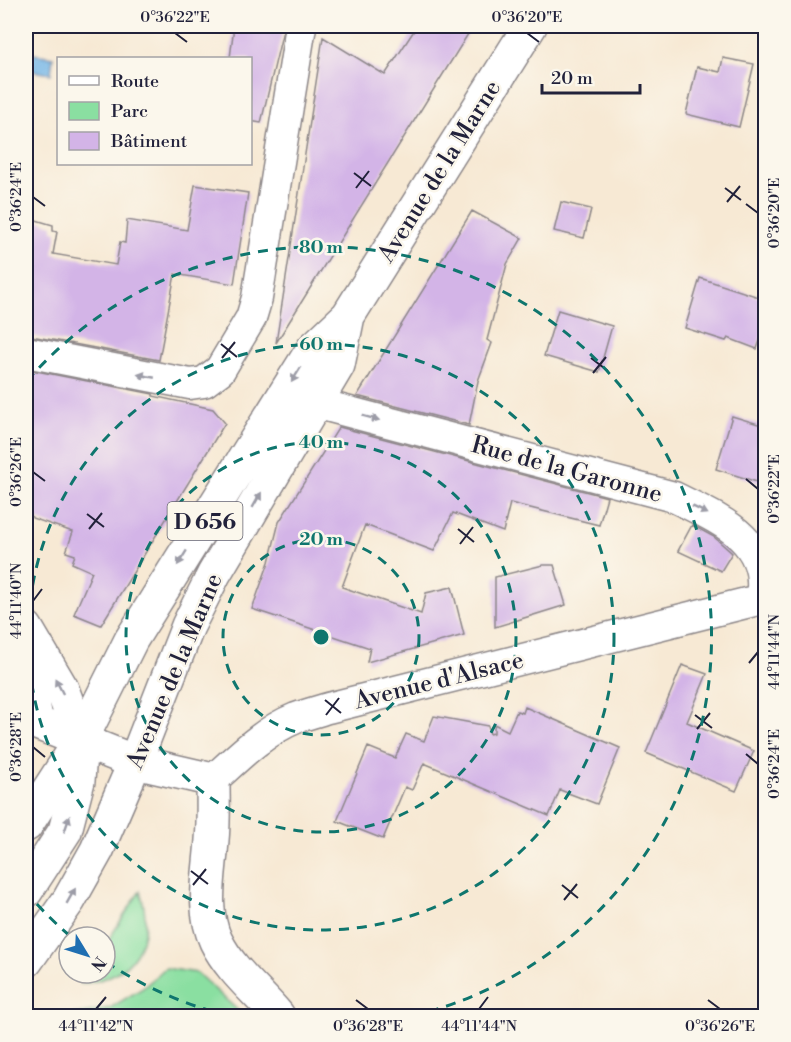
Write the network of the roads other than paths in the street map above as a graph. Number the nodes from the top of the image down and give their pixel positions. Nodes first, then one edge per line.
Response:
1 (301, 26) edge
2 (530, 26) edge
3 (348, 316) junction
4 (26, 352) edge
5 (315, 403) junction
6 (763, 598) edge
7 (26, 628) edge
8 (26, 669) edge
9 (81, 740) junction
10 (135, 762) junction
11 (213, 780) junction
12 (26, 825) edge
13 (26, 891) edge
14 (26, 961) edge
15 (278, 1017) edge

1 -> 4 street
2 - 3 main road, Avenue de la Marne / D 656
3 - 5 main road, Avenue de la Marne / D 656
3 -> 9 main road, Avenue de la Marne / D 656
5 -> 6 street, Rue de la Garonne
10 -> 5 main road, Avenue de la Marne / D 656
6 - 11 street, Avenue d'Alsace
9 -> 7 main road
8 - 9 main road
9 - 10 main road
9 - 12 main road, Avenue de la Marne / D 656
13 -> 9 main road
10 - 11 main road
14 -> 10 main road, Avenue de la Marne / D 656
11 - 15 main road

